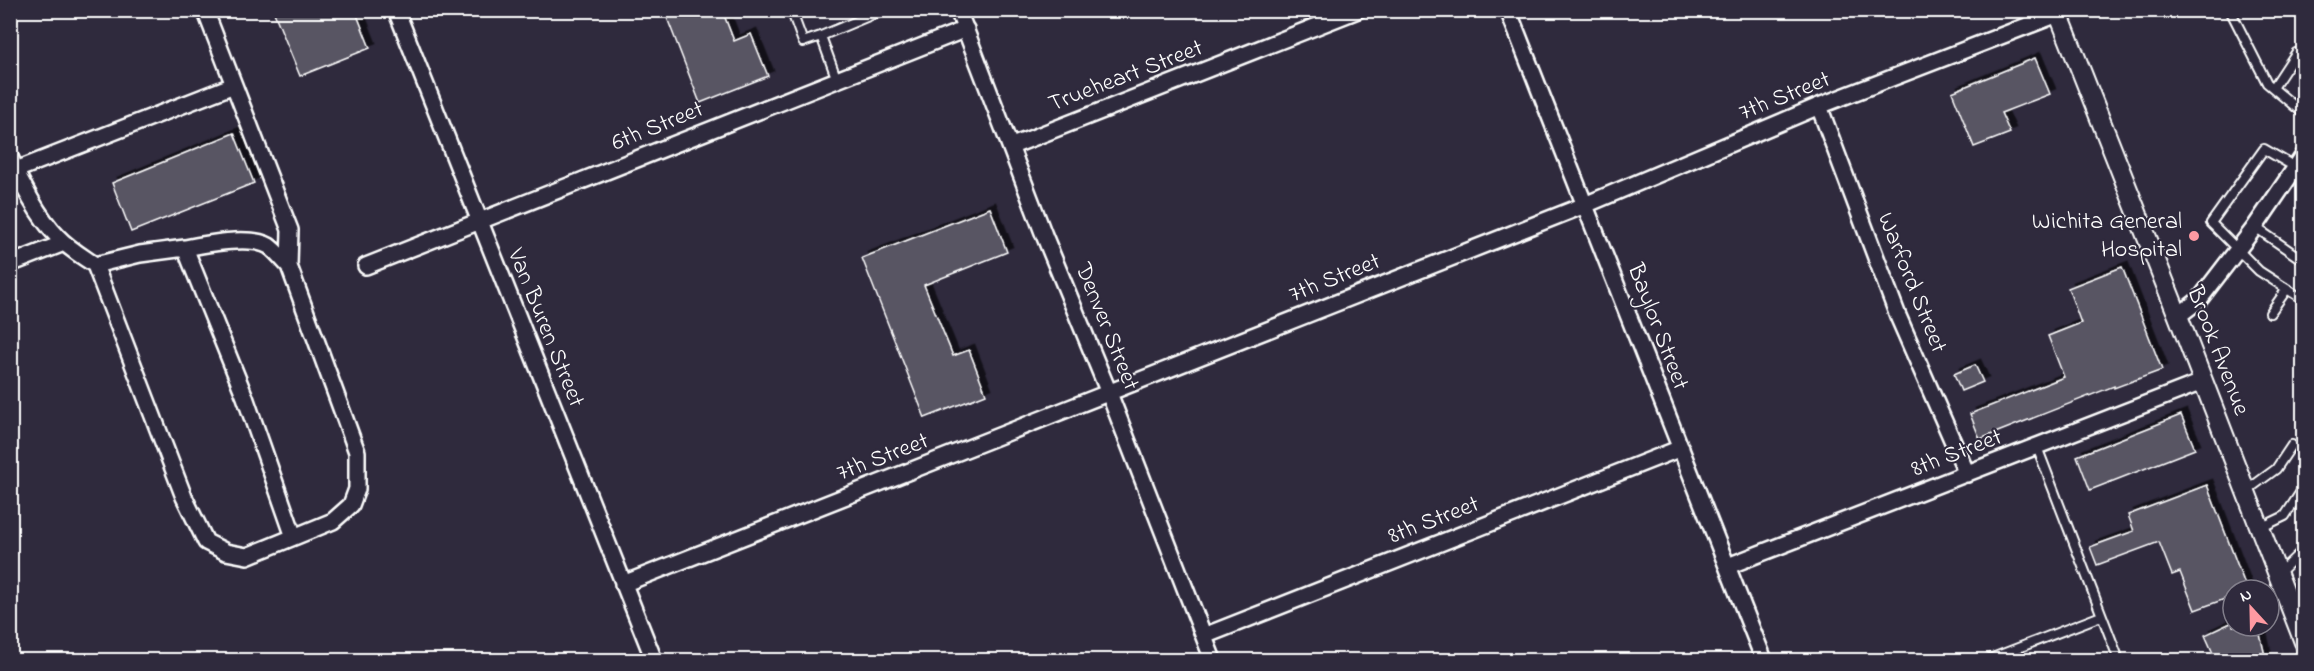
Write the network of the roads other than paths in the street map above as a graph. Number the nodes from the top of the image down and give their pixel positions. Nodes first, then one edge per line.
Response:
1 (205, 10) edge
2 (396, 10) edge
3 (883, 10) edge
4 (958, 10) edge
5 (1358, 10) edge
6 (1508, 10) edge
7 (2230, 10) edge
8 (2058, 12) edge
9 (793, 15) dead end
10 (966, 29) junction
11 (820, 36) junction
12 (2296, 53) dead end
13 (837, 80) junction
14 (234, 85) junction
15 (2273, 88) junction
16 (1819, 106) junction
17 (2304, 114) edge
18 (1012, 146) junction
19 (2299, 161) edge
20 (13, 164) edge
21 (1585, 204) junction
22 (478, 221) junction
23 (2255, 226) junction
24 (64, 243) junction
25 (185, 248) junction
26 (2304, 248) edge
27 (2238, 249) junction
28 (10, 264) edge
29 (95, 265) junction
30 (289, 266) junction
31 (366, 266) dead end
32 (2287, 289) junction
33 (2304, 300) edge
34 (2270, 313) dead end
35 (2178, 316) junction
36 (2202, 382) junction
37 (1109, 393) junction
38 (2292, 445) dead end
39 (2037, 447) junction
40 (1681, 448) junction
41 (1967, 474) junction
42 (2304, 487) edge
43 (2245, 492) junction
44 (2300, 498) edge
45 (2259, 529) junction
46 (294, 537) junction
47 (2302, 554) edge
48 (1728, 566) junction
49 (2277, 575) junction
50 (623, 584) junction
51 (2101, 616) junction
52 (2299, 619) edge
53 (1204, 636) junction
54 (2304, 642) edge
55 (654, 660) edge
56 (1214, 660) edge
57 (1764, 660) edge
58 (1987, 660) edge
59 (2119, 660) edge

1 - 14 street
2 - 22 street, Van Buren Street
3 - 11 lane
4 - 10 street, Denver Street
5 - 18 street, Trueheart Street
6 - 21 street, Baylor Street
7 - 15 lane
8 - 16 street, 7th Street
8 - 35 street, Brook Avenue
9 - 11 lane
10 - 13 street, 6th Street
10 - 18 street, Denver Street
11 - 13 lane
12 - 15 lane
13 - 22 street, 6th Street
14 - 20 street
14 - 30 street
15 - 17 lane
16 - 21 street, 7th Street
16 - 41 street, Warford Street
18 - 37 street, Denver Street
19 - 23 street
19 - 27 lane
20 - 24 street
21 - 37 street, 7th Street
21 - 40 street, Baylor Street
22 - 31 street, 6th Street
22 - 50 street, Van Buren Street
23 - 26 lane
23 - 27 street
24 - 28 street
24 - 29 street
25 - 29 street
25 - 30 street
25 - 46 street
27 - 32 lane
27 - 35 street
29 - 46 street
30 - 46 street
32 - 33 lane
32 - 34 lane
35 - 36 street, Brook Avenue
36 - 39 street, 8th Street
36 - 43 street, Brook Avenue
37 - 50 street, 7th Street
37 - 53 street, Denver Street
38 - 43 lane
39 - 41 street, 8th Street
39 - 51 lane
40 - 48 street, Baylor Street
40 - 53 street, 8th Street
41 - 48 street, 8th Street
42 - 44 lane
43 - 45 street, Brook Avenue
44 - 45 lane
45 - 49 street, Brook Avenue
47 - 49 lane
48 - 57 street, Baylor Street
49 - 52 street, Brook Avenue
50 - 55 street, Van Buren Street
51 - 58 lane
51 - 59 lane
52 - 54 street, Brook Avenue
53 - 56 street, Denver Street

